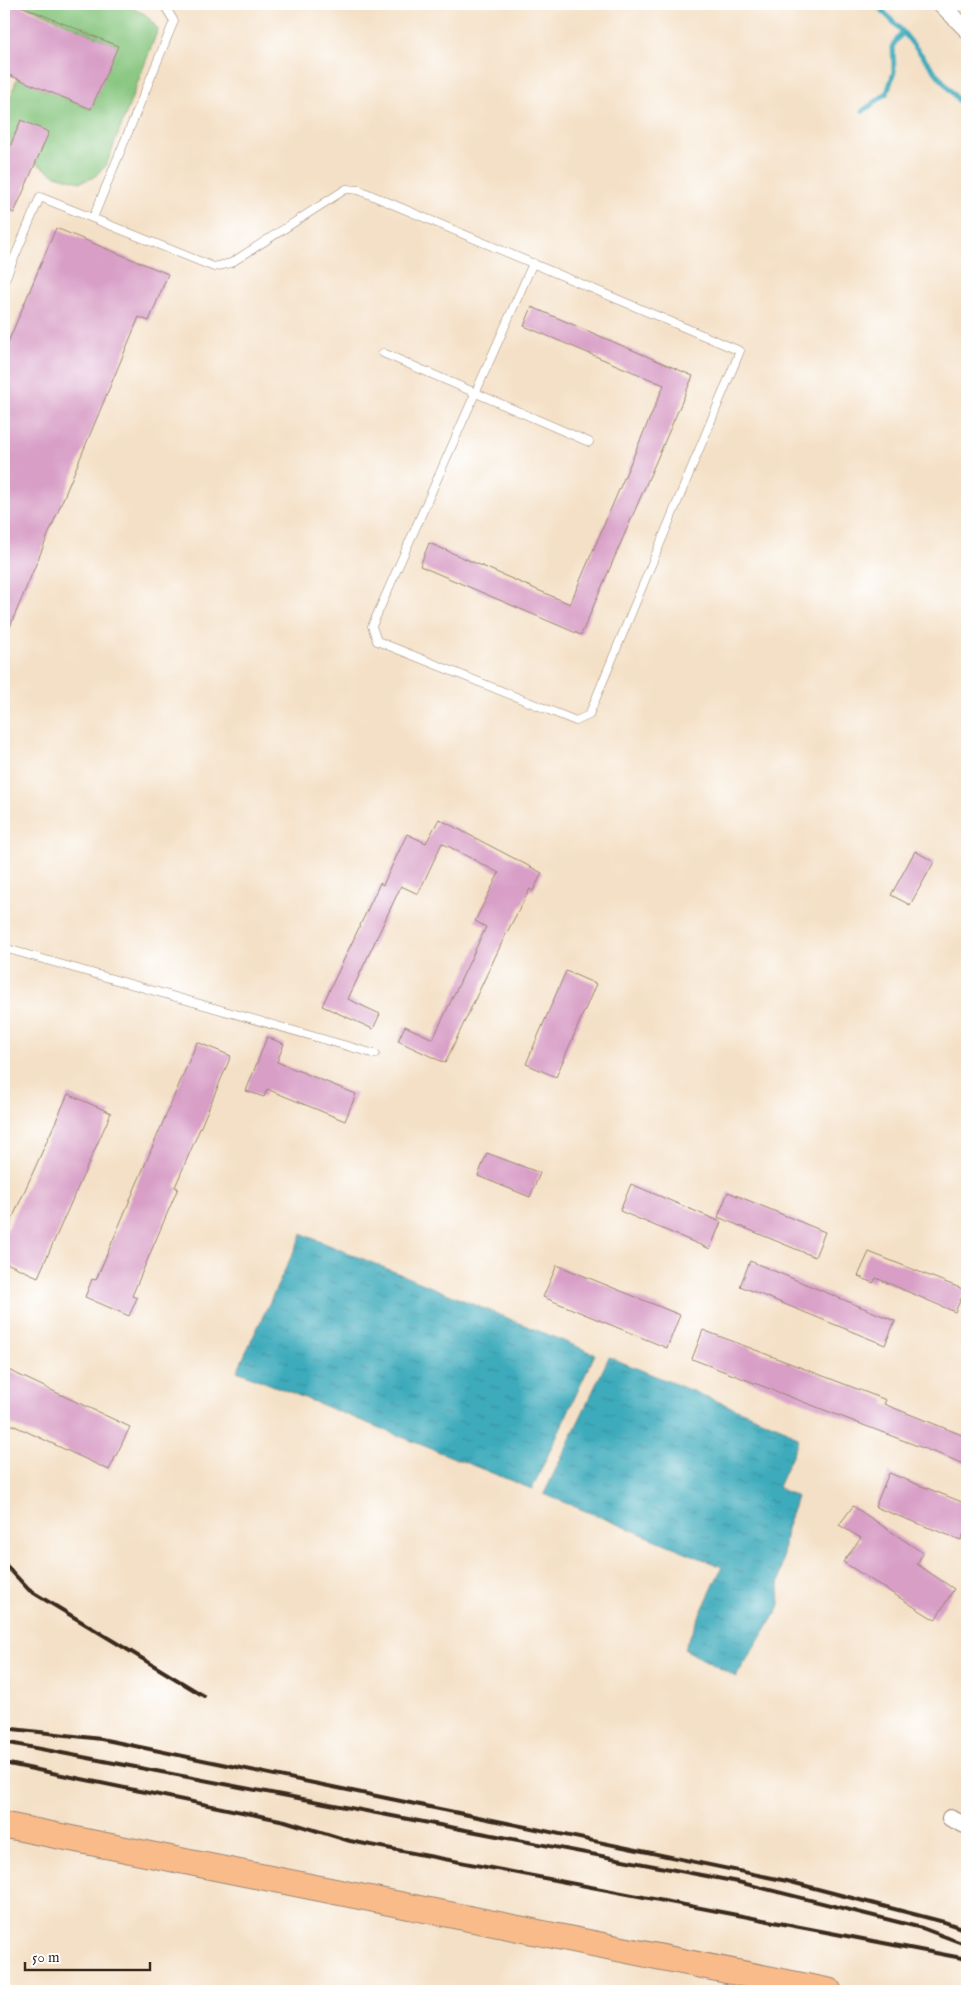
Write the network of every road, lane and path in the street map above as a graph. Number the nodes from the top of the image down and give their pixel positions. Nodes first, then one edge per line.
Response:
1 (161, 4) edge
2 (941, 4) edge
3 (967, 30) edge
4 (93, 218) junction
5 (533, 263) junction
6 (4, 282) edge
7 (383, 353) dead end
8 (475, 393) junction
9 (589, 442) dead end
10 (4, 948) edge
11 (375, 1054) dead end
12 (950, 1818) dead end
13 (4, 1825) edge
14 (967, 1826) edge
15 (829, 1991) edge

1 - 4 lane
2 - 3 street
4 - 5 lane
4 - 6 lane
5 - 8 lane
5 - 8 lane
7 - 8 lane
8 - 9 lane
10 - 11 lane
12 - 14 street
13 - 15 main road

